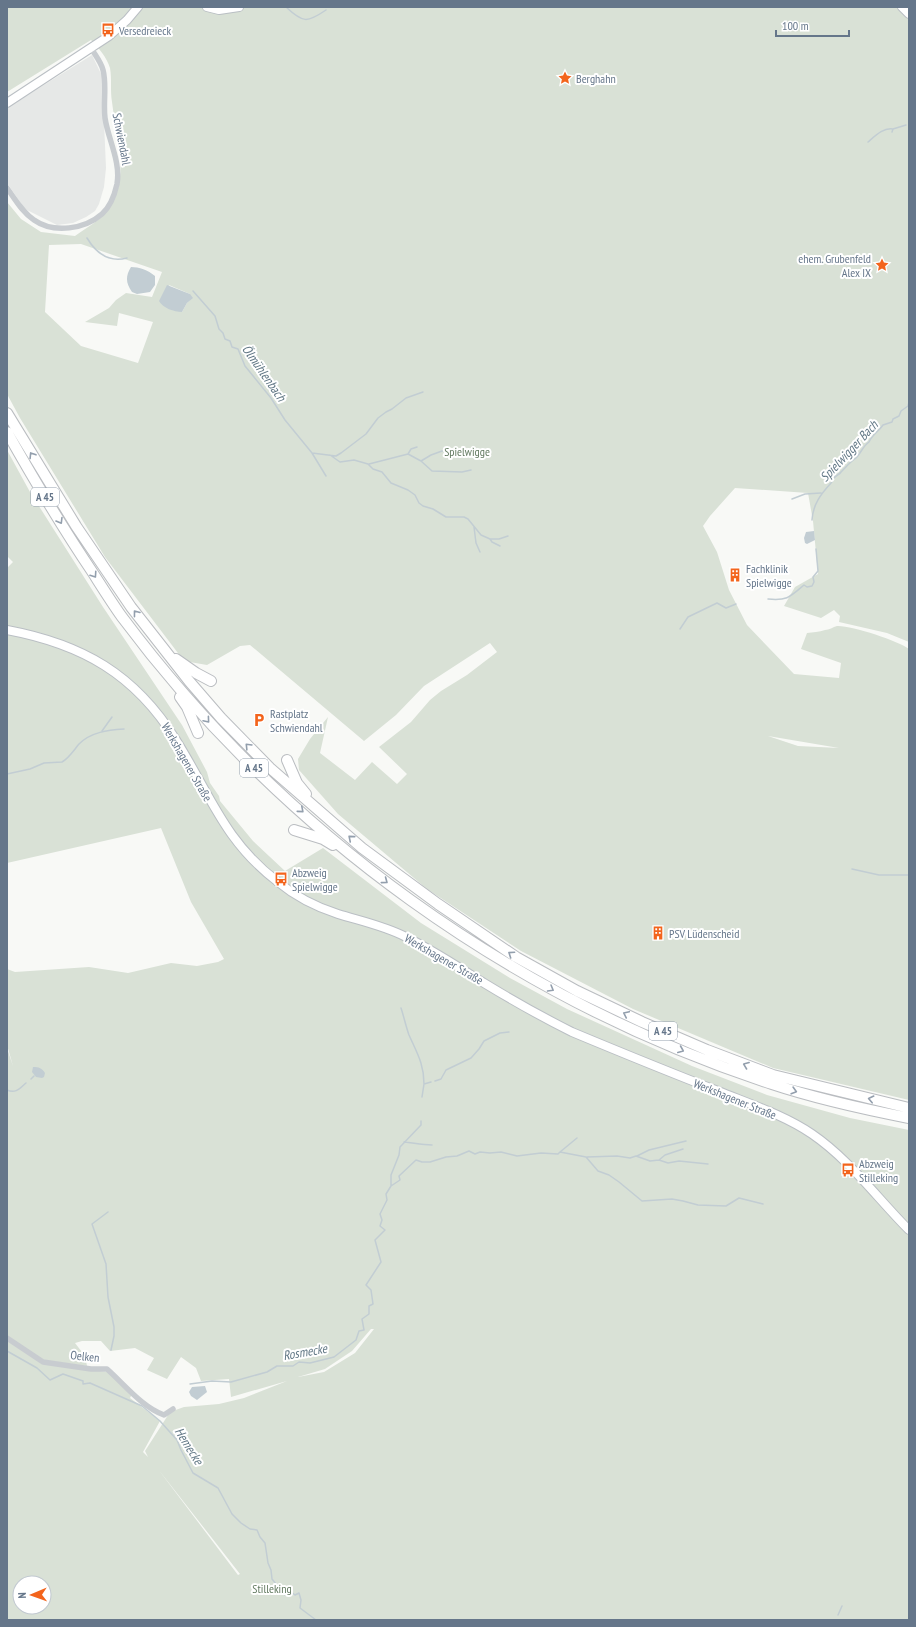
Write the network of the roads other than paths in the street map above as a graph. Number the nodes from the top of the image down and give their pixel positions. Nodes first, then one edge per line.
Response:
1 (138, 7) edge
2 (207, 7) edge
3 (239, 7) edge
4 (902, 7) edge
5 (909, 14) edge
6 (91, 48) junction
7 (7, 103) edge
8 (7, 188) edge
9 (7, 413) edge
10 (7, 432) edge
11 (7, 630) edge
12 (159, 644) junction
13 (164, 669) junction
14 (211, 681) dead end
15 (198, 733) dead end
16 (287, 760) dead end
17 (328, 820) junction
18 (294, 830) dead end
19 (354, 857) junction
20 (909, 1108) edge
21 (909, 1118) edge
22 (909, 1230) edge
23 (7, 1338) edge
24 (173, 1409) dead end

1 - 6 main road
2 - 3 main road
4 - 5 main road
6 - 7 main road
6 - 8 street, Schwiendahl
12 -> 9 highway, A 45
10 -> 13 highway, A 45
11 - 22 main road, Werkshagener Straße
12 - 14 highway
17 -> 12 highway, A 45
13 - 15 highway
13 -> 19 highway, A 45
16 - 17 highway
20 -> 17 highway, A 45
18 - 19 highway
19 -> 21 highway, A 45
23 - 24 street, Oelken

